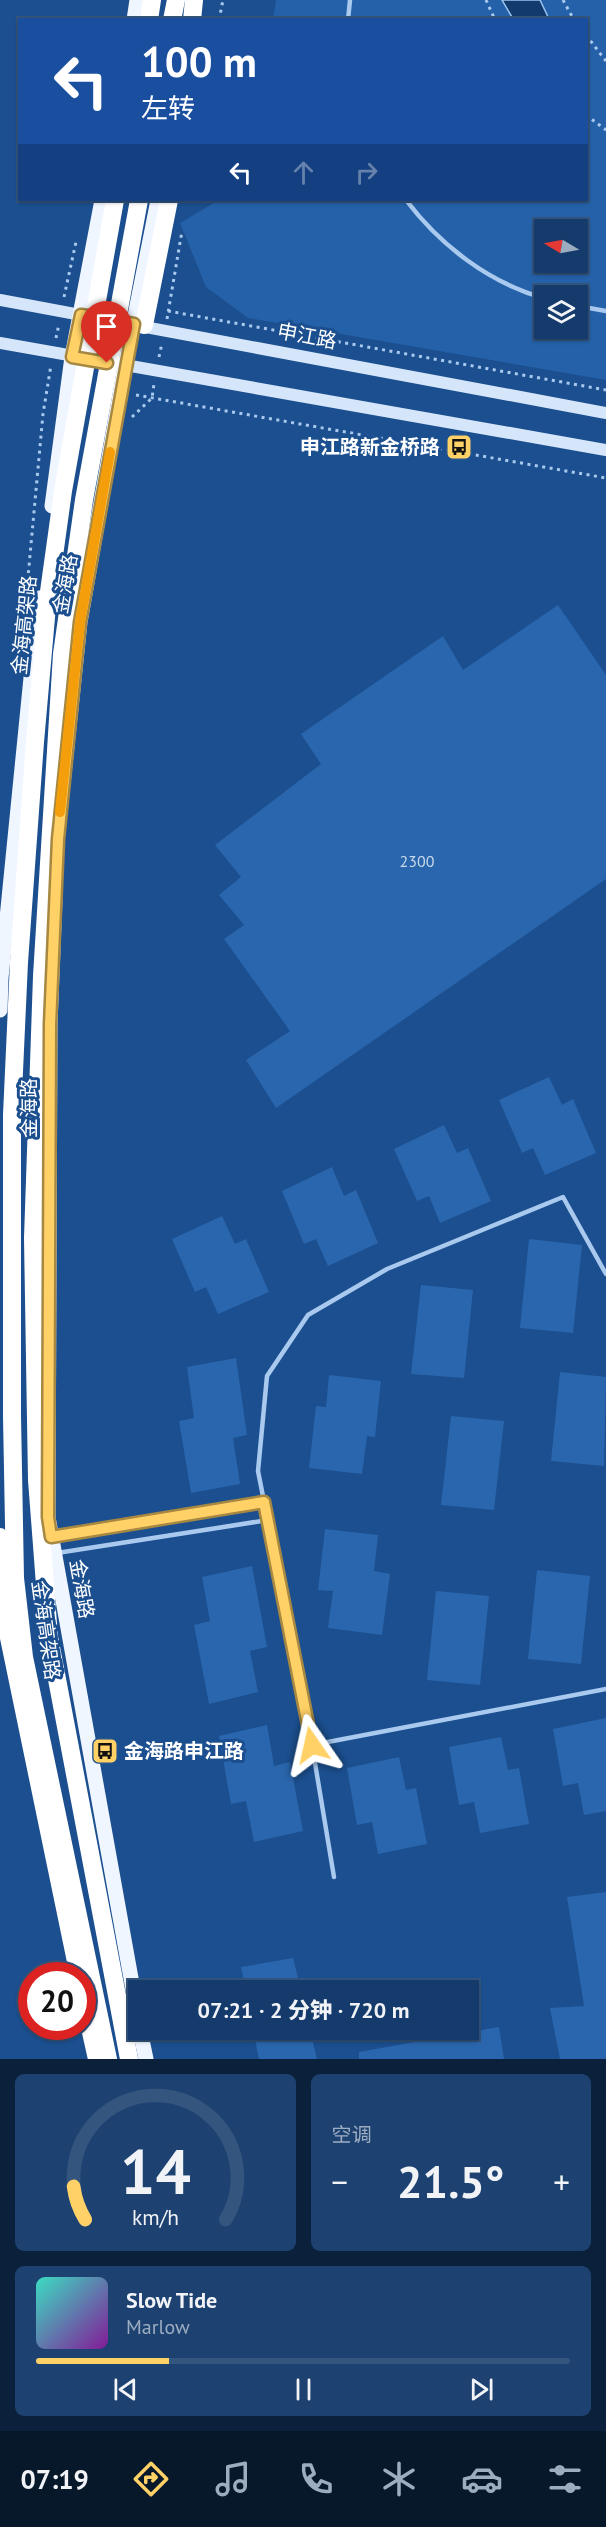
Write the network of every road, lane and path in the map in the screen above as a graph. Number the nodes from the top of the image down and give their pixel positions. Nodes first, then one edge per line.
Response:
1 (137, 0) edge
2 (152, 0) edge
3 (176, 0) edge
4 (195, 0) edge
5 (223, 0) edge
6 (350, 0) edge
7 (486, 0) edge
8 (562, 0) edge
9 (134, 18) edge
10 (148, 18) edge
11 (172, 18) edge
12 (192, 18) edge
13 (219, 18) edge
14 (348, 18) edge
15 (494, 18) edge
16 (573, 18) edge
17 (588, 38) edge
18 (606, 61) edge
19 (588, 116) edge
20 (606, 130) edge
21 (102, 201) edge
22 (116, 201) edge
23 (139, 201) edge
24 (158, 201) edge
25 (169, 201) edge
26 (407, 201) edge
27 (184, 223) dead end
28 (77, 238) dead end
29 (534, 294) edge
30 (0, 300) edge
31 (588, 308) edge
32 (62, 311) junction
33 (168, 311) junction
34 (606, 311) edge
35 (81, 315) junction
36 (139, 324) junction
37 (165, 329) junction
38 (0, 344) edge
39 (53, 353) junction
40 (72, 357) junction
41 (125, 366) junction
42 (156, 372) junction
43 (48, 381) dead end
44 (606, 390) edge
45 (152, 398) junction
46 (606, 413) edge
47 (129, 419) dead end
48 (606, 450) edge
49 (606, 478) edge
50 (0, 1010) edge
51 (606, 1274) edge
52 (264, 1502) junction
53 (268, 1520) junction
54 (0, 1537) edge
55 (51, 1537) junction
56 (54, 1553) junction
57 (3, 1599) edge
58 (606, 1689) edge
59 (312, 1745) junction
60 (334, 1877) dead end
61 (68, 1962) edge
62 (76, 1962) edge
63 (131, 1980) edge
64 (85, 2040) edge
65 (93, 2040) edge
66 (142, 2040) edge
67 (89, 2059) edge
68 (97, 2059) edge
69 (108, 2059) edge
70 (129, 2059) edge
71 (146, 2059) edge

1 - 9 main road
2 - 10 highway
3 - 11 highway
4 - 12 highway, bridge
5 - 13 path
6 - 14 lane
7 - 15 path
8 - 16 path
17 - 18 path
19 - 20 path
21 - 35 main road, 金海路
22 - 69 highway, 金海高架路, bridge
23 - 70 highway, 金海高架路, bridge
24 - 36 main road, 金海路
25 - 36 highway
26 - 29 lane
27 - 33 path
28 - 32 path
30 - 32 main road, 申江路
31 - 34 lane
32 - 35 main road, 申江路
32 - 39 path
33 - 37 path
33 - 44 path
35 - 36 main road, 申江路
35 - 40 main road, 金海路
36 - 37 main road, 申江路
36 - 41 main road, 金海路
37 - 42 path
37 - 46 main road, 申江路
38 - 39 main road
39 - 40 main road
39 - 43 path
40 - 41 main road
40 - 50 main road, 金海路
41 - 42 main road
41 - 55 main road, 金海路
42 - 45 path
42 - 48 main road
45 - 47 path
45 - 49 path
51 - 52 lane
52 - 53 lane
52 - 55 lane
53 - 56 lane
53 - 59 lane
54 - 57 highway
55 - 56 main road, 金海路
56 - 63 main road, 金海路
57 - 61 main road
57 - 62 highway
58 - 59 lane
59 - 60 lane
64 - 67 main road
65 - 68 highway
66 - 71 main road

